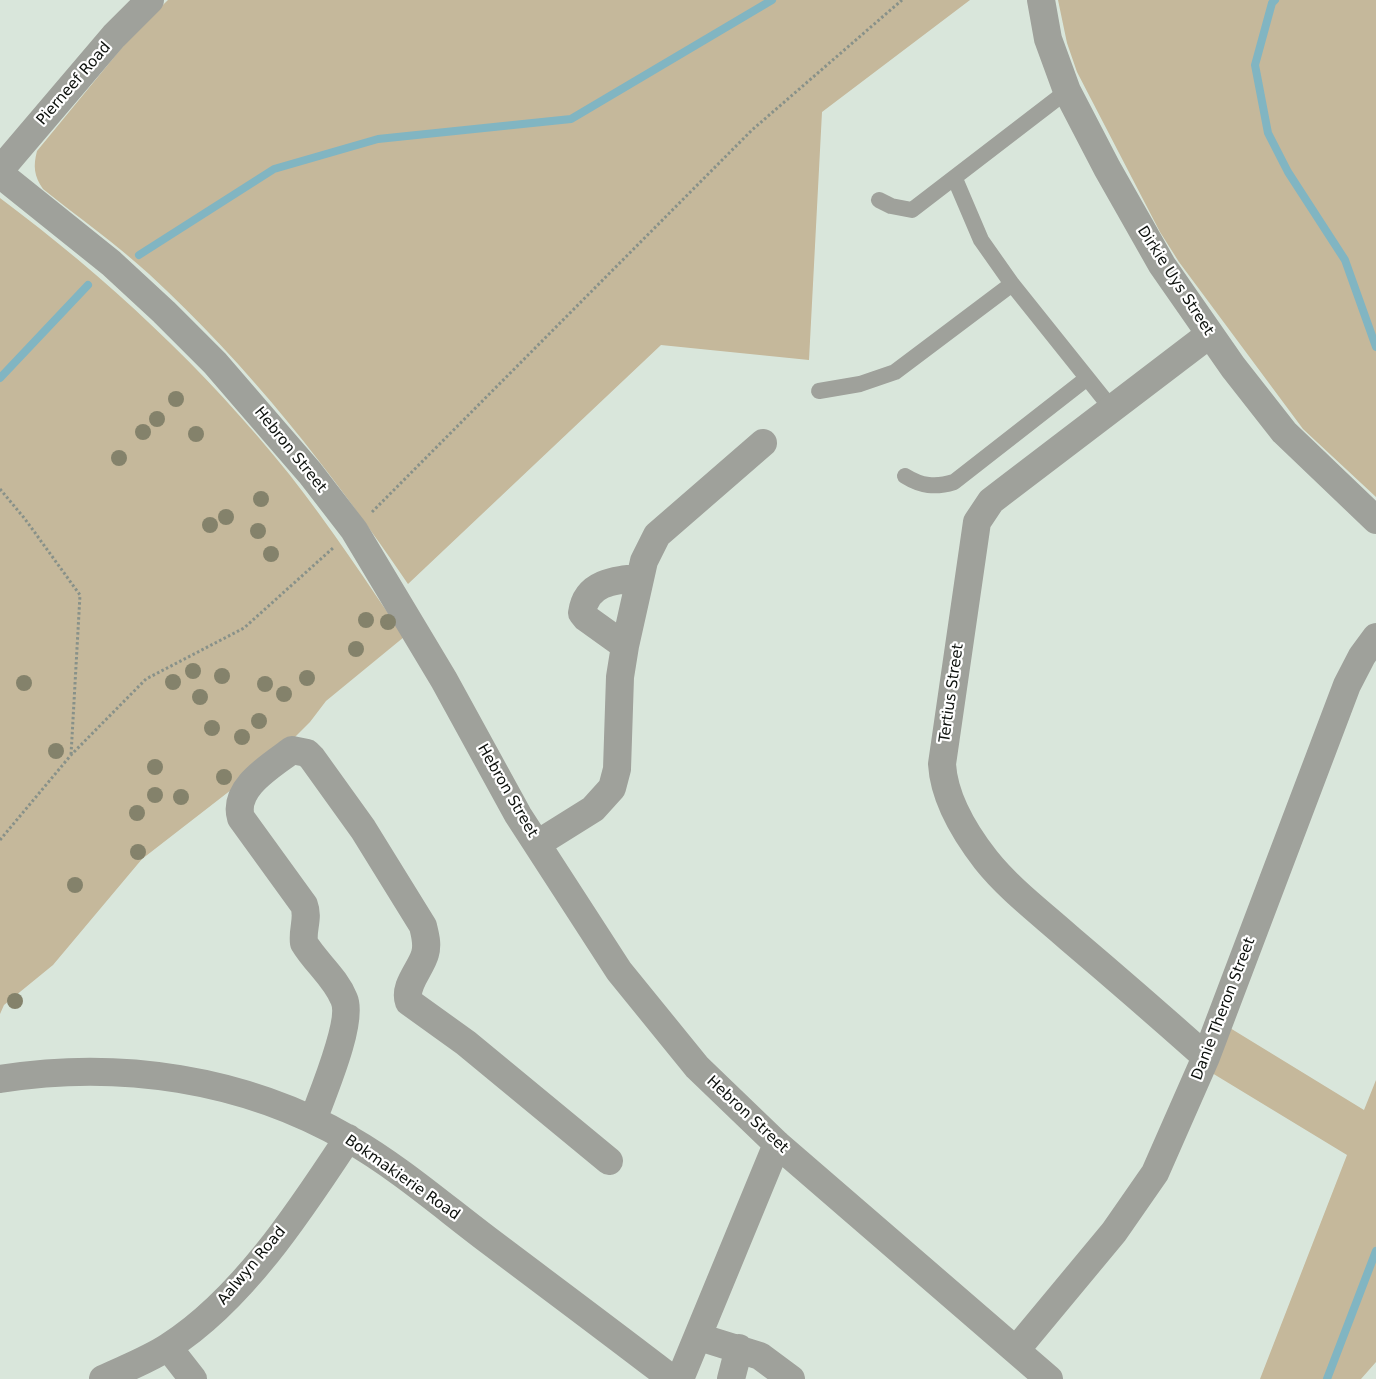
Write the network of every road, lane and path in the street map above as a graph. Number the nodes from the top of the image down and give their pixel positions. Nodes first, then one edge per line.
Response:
1 (150, 0) edge
2 (902, 0) edge
3 (1042, 0) edge
4 (1067, 91) junction
5 (0, 172) edge
6 (954, 179) junction
7 (878, 200) dead end
8 (1012, 284) junction
9 (1210, 334) junction
10 (1086, 379) junction
11 (819, 391) dead end
12 (1112, 409) junction
13 (763, 443) dead end
14 (905, 476) dead end
15 (0, 489) edge
16 (1376, 520) edge
17 (354, 530) junction
18 (640, 578) junction
19 (1376, 637) edge
20 (625, 646) junction
21 (71, 755) junction
22 (0, 840) edge
23 (537, 844) junction
24 (1206, 1057) junction
25 (0, 1079) edge
26 (313, 1120) junction
27 (348, 1138) junction
28 (776, 1144) junction
29 (609, 1161) dead end
30 (699, 1337) junction
31 (168, 1347) junction
32 (740, 1348) junction
33 (1016, 1350) junction
34 (103, 1379) edge
35 (193, 1379) edge
36 (672, 1379) edge
37 (680, 1379) edge
38 (731, 1379) edge
39 (791, 1379) edge
40 (1049, 1379) edge

1 - 5 street, Pierneef Road
2 - 17 path
3 - 4 street, Dirkie Uys Street
4 - 6 lane
4 - 9 street, Dirkie Uys Street
5 - 17 street, Hebron Street
6 - 7 lane
6 - 8 lane
8 - 10 lane
8 - 11 lane
9 - 12 street, Tertius Street
9 - 16 street, Dirkie Uys Street
10 - 12 lane
10 - 14 lane
12 - 24 street, Tertius Street
13 - 18 street
15 - 21 path
17 - 21 path
17 - 23 street, Hebron Street
18 - 20 street
18 - 20 street
19 - 24 street, Danie Theron Street
20 - 23 street
21 - 22 path
23 - 28 street, Hebron Street
24 - 33 street, Danie Theron Street
25 - 26 street, Bokmakierie Road
26 - 27 street, Bokmakierie Road
26 - 29 street
27 - 31 street, Aalwyn Road
27 - 36 street, Bokmakierie Road
28 - 30 street
28 - 33 street, Hebron Street
30 - 32 street
30 - 37 street
31 - 34 street, Aalwyn Road
31 - 35 street
32 - 38 street
32 - 39 street
33 - 40 street, Hebron Street

